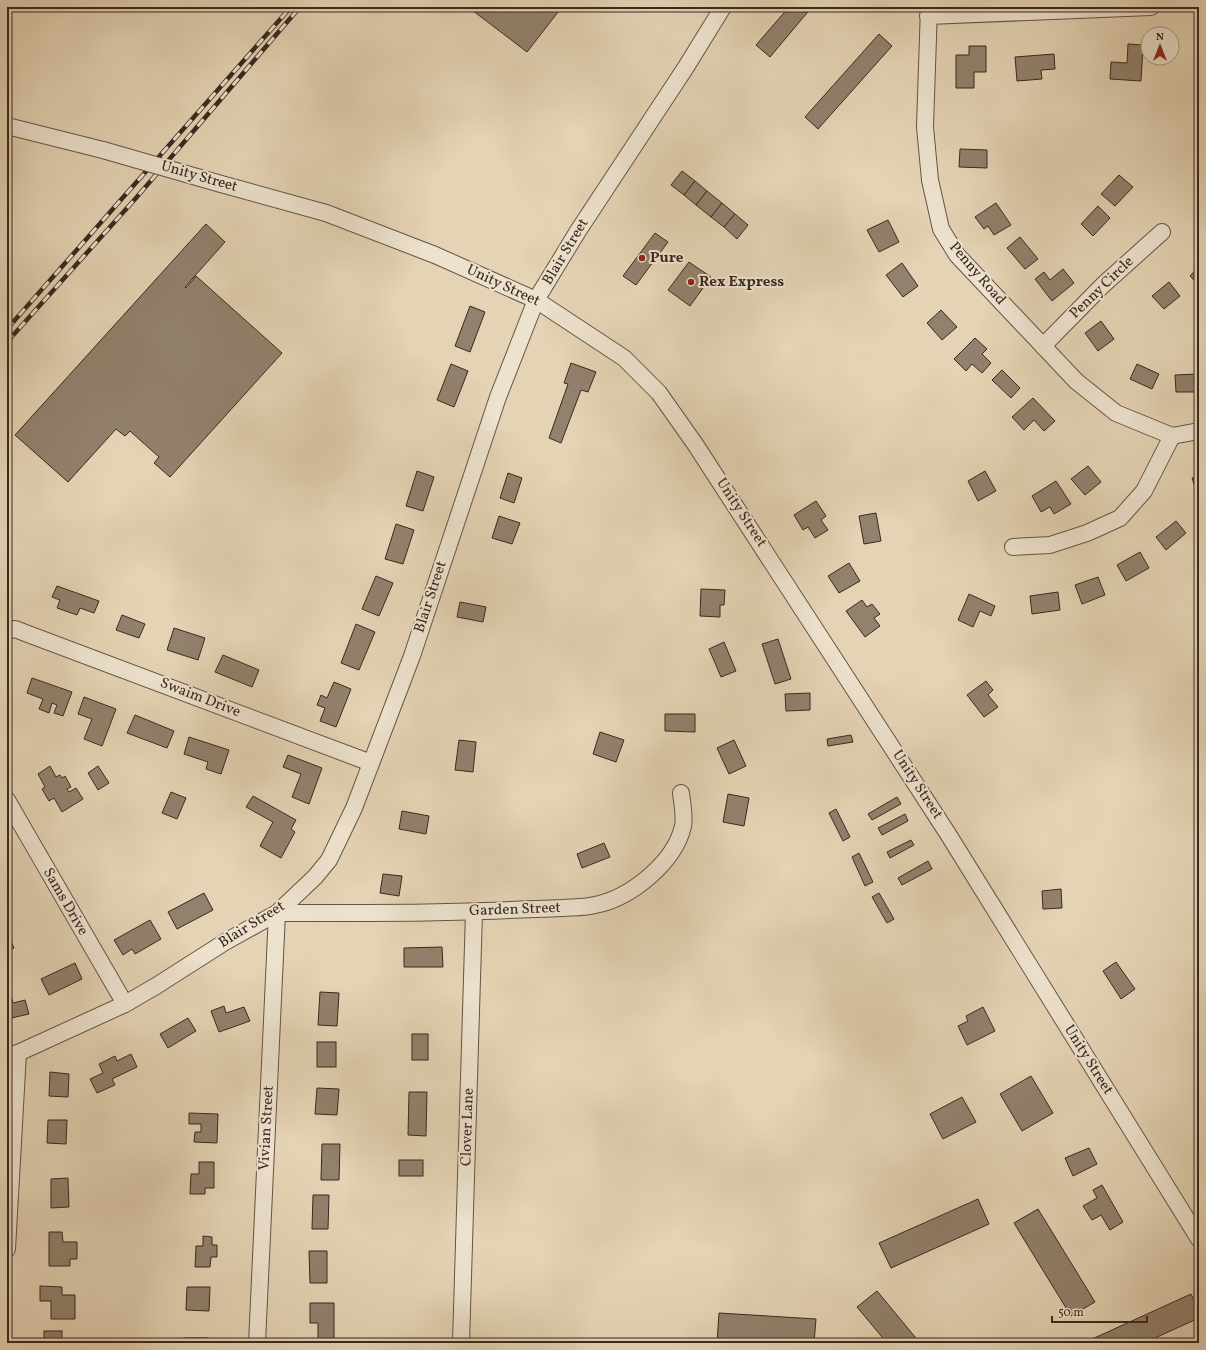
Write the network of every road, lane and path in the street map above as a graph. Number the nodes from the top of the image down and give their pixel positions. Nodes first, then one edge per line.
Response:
1 (723, 7) edge
2 (1151, 7) edge
3 (928, 12) edge
4 (7, 126) edge
5 (1162, 232) dead end
6 (536, 300) junction
7 (1043, 346) junction
8 (1199, 430) edge
9 (1172, 436) junction
10 (1013, 547) dead end
11 (7, 631) edge
12 (371, 763) junction
13 (681, 793) dead end
14 (7, 800) edge
15 (474, 912) junction
16 (277, 913) junction
17 (125, 1004) junction
18 (12, 1055) edge
19 (1199, 1239) edge
20 (7, 1250) edge
21 (257, 1343) edge
22 (461, 1343) edge

1 - 6 street, Blair Street
2 - 3 street
3 - 7 street, Penny Road
4 - 6 street, Unity Street, bridge
5 - 7 street, Penny Circle
6 - 12 street, Blair Street
6 - 19 street, Unity Street
7 - 9 street, Penny Road
8 - 9 street
9 - 10 street
11 - 12 street, Swaim Drive
12 - 16 street, Blair Street
13 - 15 street, Garden Street
14 - 17 street, Sams Drive
15 - 16 street, Garden Street
15 - 22 street, Clover Lane
16 - 17 street, Blair Street
16 - 21 street, Vivian Street
17 - 18 street, Blair Street
18 - 20 street

